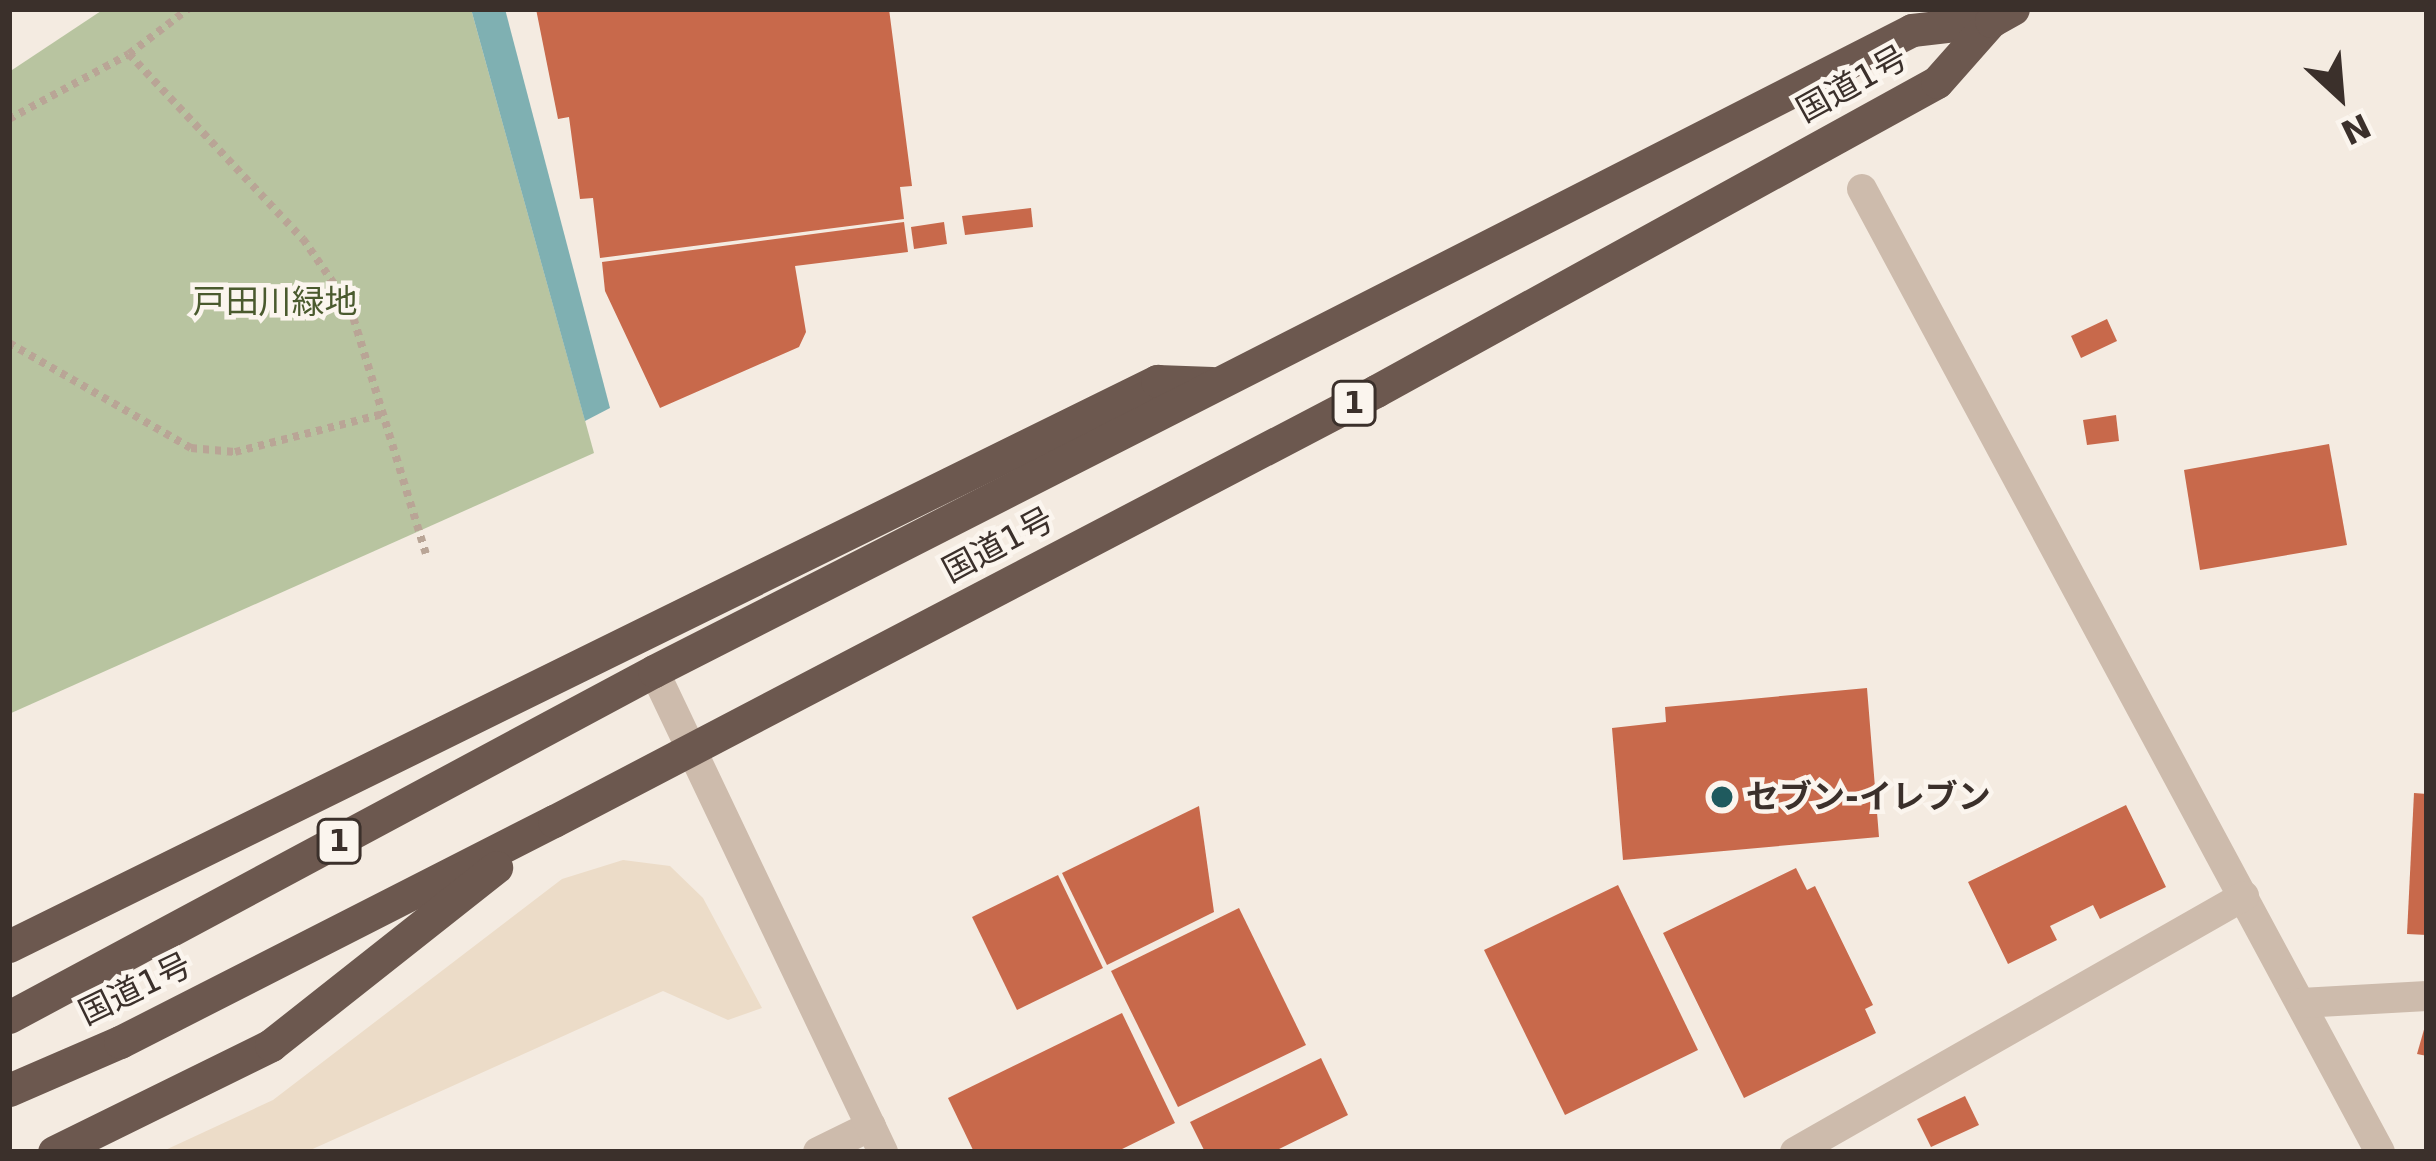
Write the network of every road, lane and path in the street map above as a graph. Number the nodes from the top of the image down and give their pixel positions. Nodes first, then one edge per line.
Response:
1 (188, 9) edge
2 (2002, 15) edge
3 (129, 54) junction
4 (9, 119) edge
5 (1862, 189) dead end
6 (9, 343) edge
7 (1220, 383) junction
8 (383, 414) junction
9 (426, 554) dead end
10 (654, 671) junction
11 (691, 749) junction
12 (554, 821) junction
13 (2244, 896) junction
14 (9, 946) edge
15 (2427, 996) edge
16 (2301, 1003) junction
17 (16, 1014) edge
18 (9, 1090) edge
19 (877, 1139) edge
20 (54, 1152) edge
21 (818, 1152) edge
22 (1795, 1152) edge
23 (2380, 1152) edge

1 - 3 path
2 - 7 highway, 国道1号 / 1
2 - 11 highway, 国道1号 / 1
3 - 4 path
3 - 8 path
5 - 13 street
6 - 8 path
7 - 10 highway, 国道1号 / 1
7 - 14 highway, 1
8 - 9 path
10 - 11 street
10 - 17 highway, 国道1号 / 1
11 - 12 highway, 国道1号 / 1
11 - 19 street
12 - 18 highway, 国道1号 / 1
12 - 20 highway, 1
13 - 16 street
13 - 22 street
15 - 16 street
16 - 23 street
19 - 21 street

